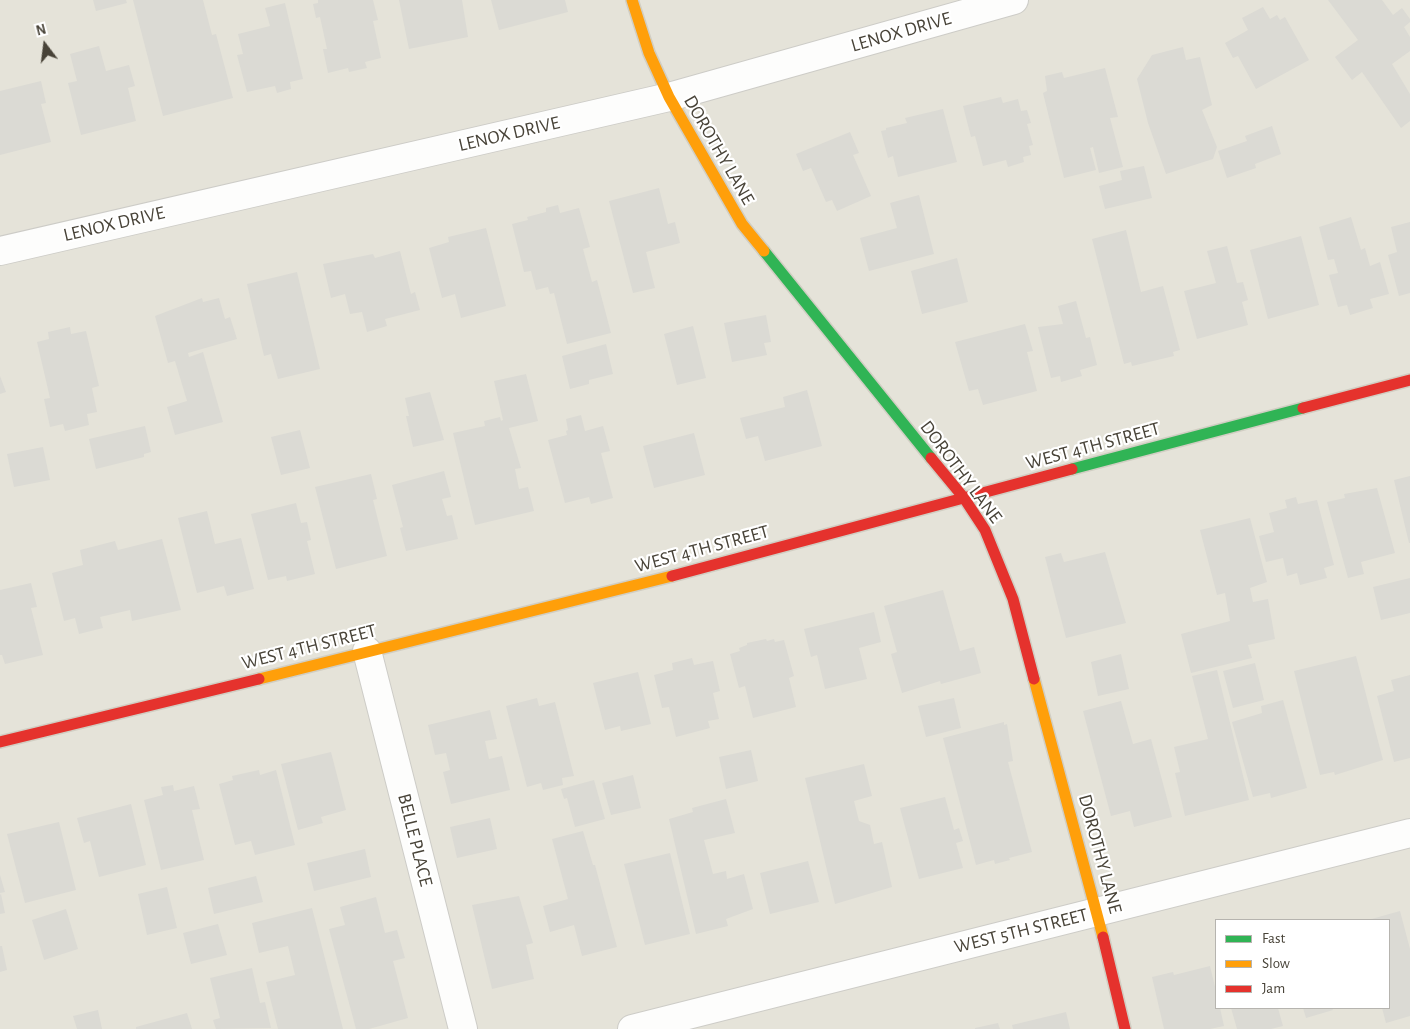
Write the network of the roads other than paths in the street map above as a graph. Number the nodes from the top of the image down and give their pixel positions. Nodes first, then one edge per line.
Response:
1 (632, 0) edge
2 (1014, 0) edge
3 (669, 98) junction
4 (0, 251) edge
5 (1410, 380) edge
6 (964, 498) junction
7 (366, 651) junction
8 (0, 742) edge
9 (1410, 833) edge
10 (1097, 912) junction
11 (463, 1029) edge
12 (632, 1029) edge
13 (1125, 1029) edge

1 - 3 street, DOROTHY LANE
2 - 3 street, LENOX DRIVE
3 - 4 street, LENOX DRIVE
3 - 6 street, DOROTHY LANE
5 - 6 street, WEST 4TH STREET
6 - 7 street, WEST 4TH STREET
6 - 10 street, DOROTHY LANE
7 - 8 street, WEST 4TH STREET
7 - 11 street, BELLE PLACE
9 - 10 street, WEST 5TH STREET
10 - 12 street, WEST 5TH STREET
10 - 13 street, DOROTHY LANE

